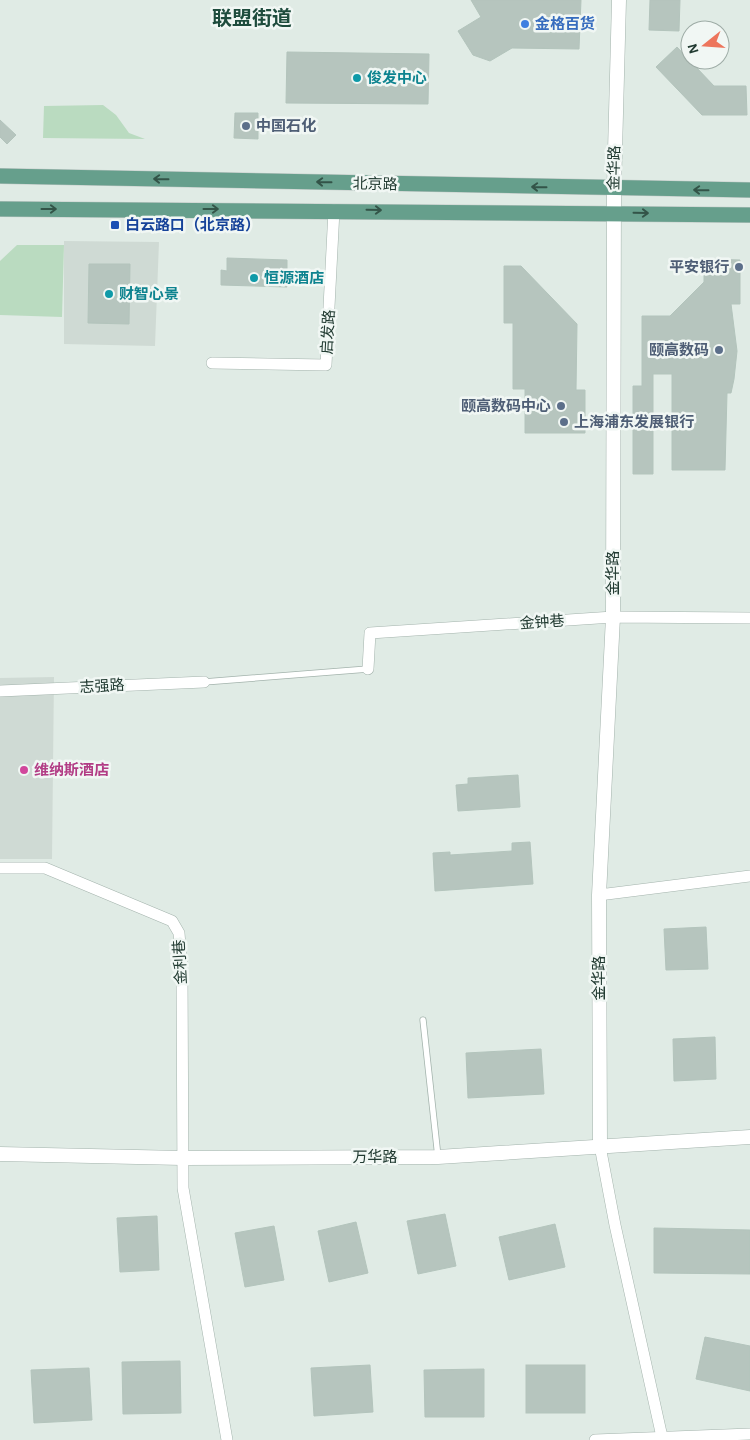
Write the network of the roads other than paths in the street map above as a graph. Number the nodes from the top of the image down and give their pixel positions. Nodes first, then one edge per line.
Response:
1 (619, 0) edge
2 (0, 176) edge
3 (614, 188) junction
4 (750, 190) edge
5 (0, 209) edge
6 (334, 210) junction
7 (614, 212) junction
8 (750, 215) edge
9 (212, 363) dead end
10 (613, 617) junction
11 (750, 618) edge
12 (368, 669) joint
13 (204, 682) joint
14 (0, 691) edge
15 (0, 868) edge
16 (750, 876) edge
17 (599, 895) junction
18 (423, 1020) dead end
19 (750, 1137) edge
20 (600, 1146) junction
21 (0, 1154) edge
22 (438, 1157) junction
23 (182, 1158) junction
24 (750, 1434) edge
25 (662, 1437) junction
26 (226, 1440) edge
27 (596, 1440) edge

1 - 3 street, 金华路
3 -> 2 main road, 北京路
4 -> 3 main road, 北京路
3 - 7 street, 金华路
5 -> 6 main road, 北京路
6 -> 7 main road, 北京路
6 - 9 street, 启发路
7 -> 8 main road, 北京路
7 - 10 street, 金华路
10 - 11 street, 金钟巷
10 - 12 street, 金钟巷
10 - 17 street, 金华路
12 - 13 lane
13 - 14 street, 志强路
15 - 23 street, 金利巷
16 - 17 street
17 - 20 street, 金华路
18 - 22 lane
19 - 20 street, 万华路
20 - 22 street, 万华路
20 - 25 street
21 - 23 street, 万华路
22 - 23 street, 万华路
23 - 26 street, 金利巷
24 - 25 street
25 - 27 street

